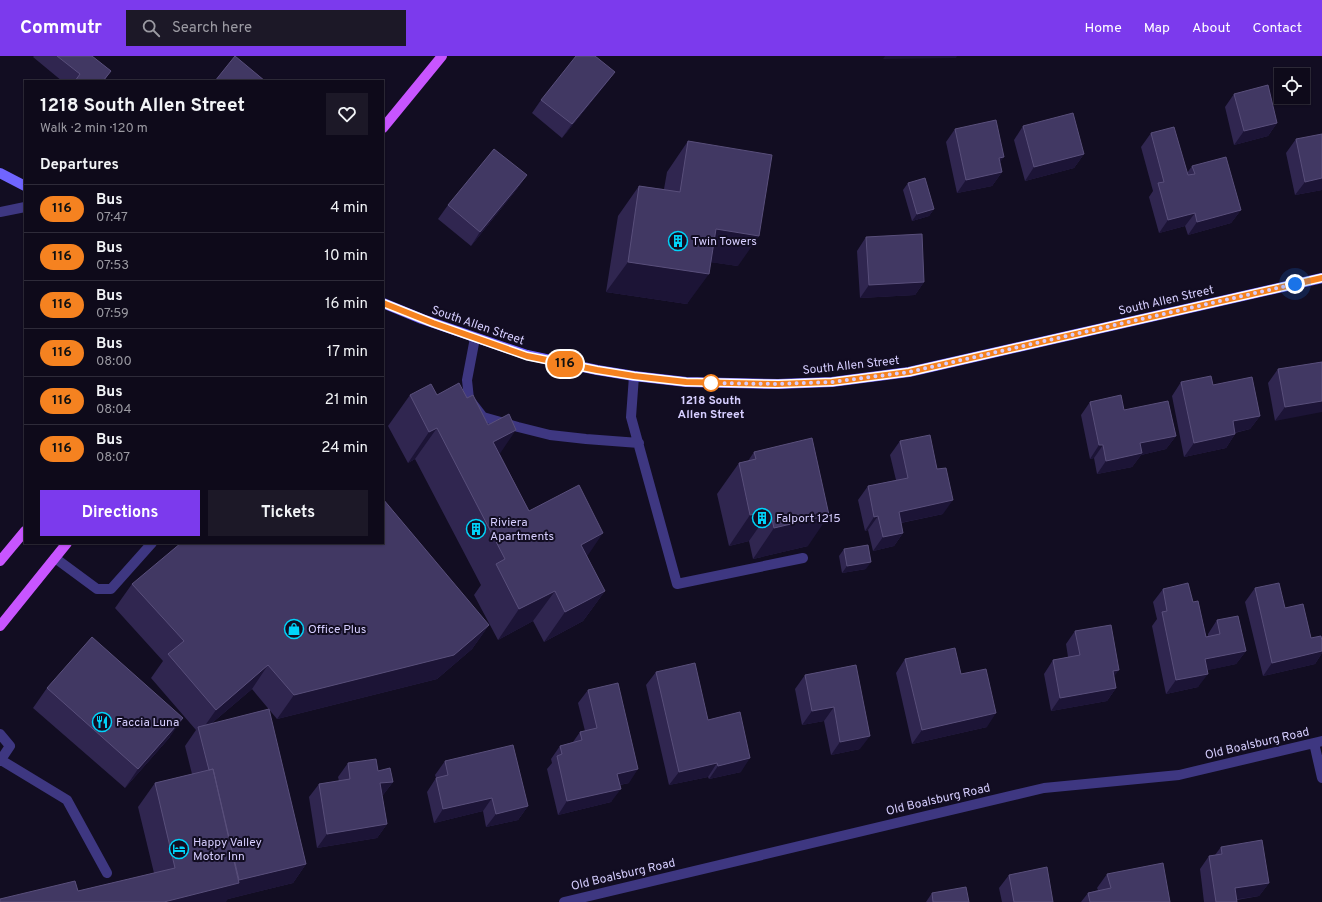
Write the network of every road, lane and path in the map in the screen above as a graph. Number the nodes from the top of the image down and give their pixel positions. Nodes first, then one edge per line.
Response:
1 (442, 56) edge
2 (384, 127) edge
3 (0, 173) edge
4 (24, 185) edge
5 (24, 208) edge
6 (0, 212) edge
7 (1322, 278) edge
8 (384, 303) edge
9 (475, 338) junction
10 (634, 376) junction
11 (639, 443) junction
12 (24, 532) edge
13 (66, 544) edge
14 (151, 544) edge
15 (54, 558) junction
16 (804, 558) dead end
17 (0, 562) edge
18 (0, 626) edge
19 (0, 734) edge
20 (1318, 742) edge
21 (0, 760) edge
22 (1322, 778) edge
23 (107, 873) dead end
24 (564, 902) edge

1 - 2 main road
3 - 4 street
5 - 6 street
7 - 10 street, South Allen Street
8 - 9 street, South Allen Street
9 - 10 street, South Allen Street
9 - 11 street
10 - 11 street
11 - 16 street
12 - 17 main road
13 - 15 main road
14 - 15 street
15 - 18 main road
19 - 21 street
20 - 22 street
20 - 24 street, Old Boalsburg Road
21 - 23 street

